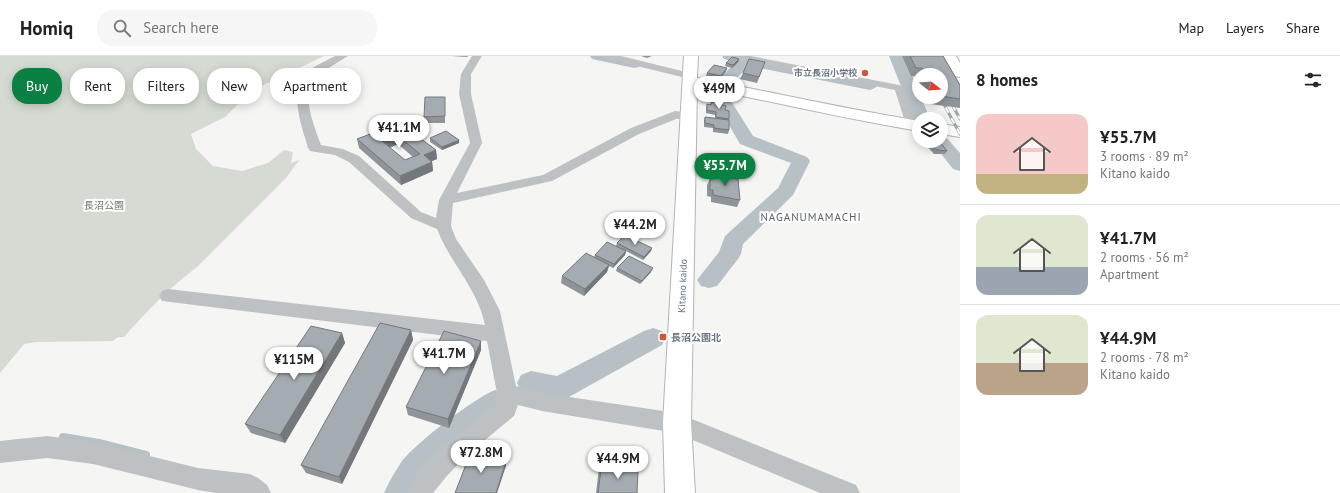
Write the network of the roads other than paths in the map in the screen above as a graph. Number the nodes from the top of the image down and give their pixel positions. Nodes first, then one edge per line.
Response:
1 (343, 56) edge
2 (477, 56) edge
3 (608, 56) edge
4 (736, 56) edge
5 (949, 56) edge
6 (689, 67) edge
7 (960, 73) edge
8 (689, 116) junction
9 (912, 116) edge
10 (912, 125) edge
11 (948, 130) edge
12 (960, 132) edge
13 (446, 200) junction
14 (443, 226) junction
15 (168, 296) dead end
16 (495, 334) junction
17 (507, 393) junction
18 (677, 423) junction
19 (0, 452) edge
20 (259, 493) edge
21 (418, 493) edge
22 (680, 493) edge
23 (848, 493) edge

1 - 14 street
2 - 13 street
3 - 6 street
4 - 9 street
5 - 7 main road
6 - 8 main road, Kitano kaido
6 - 10 main road
8 - 13 street
8 - 18 main road, Kitano kaido
11 - 12 main road
13 - 14 street
14 - 16 street
15 - 16 street
16 - 17 street
17 - 18 street
17 - 21 street
18 - 22 main road, Kitano kaido
18 - 23 street
19 - 20 street

